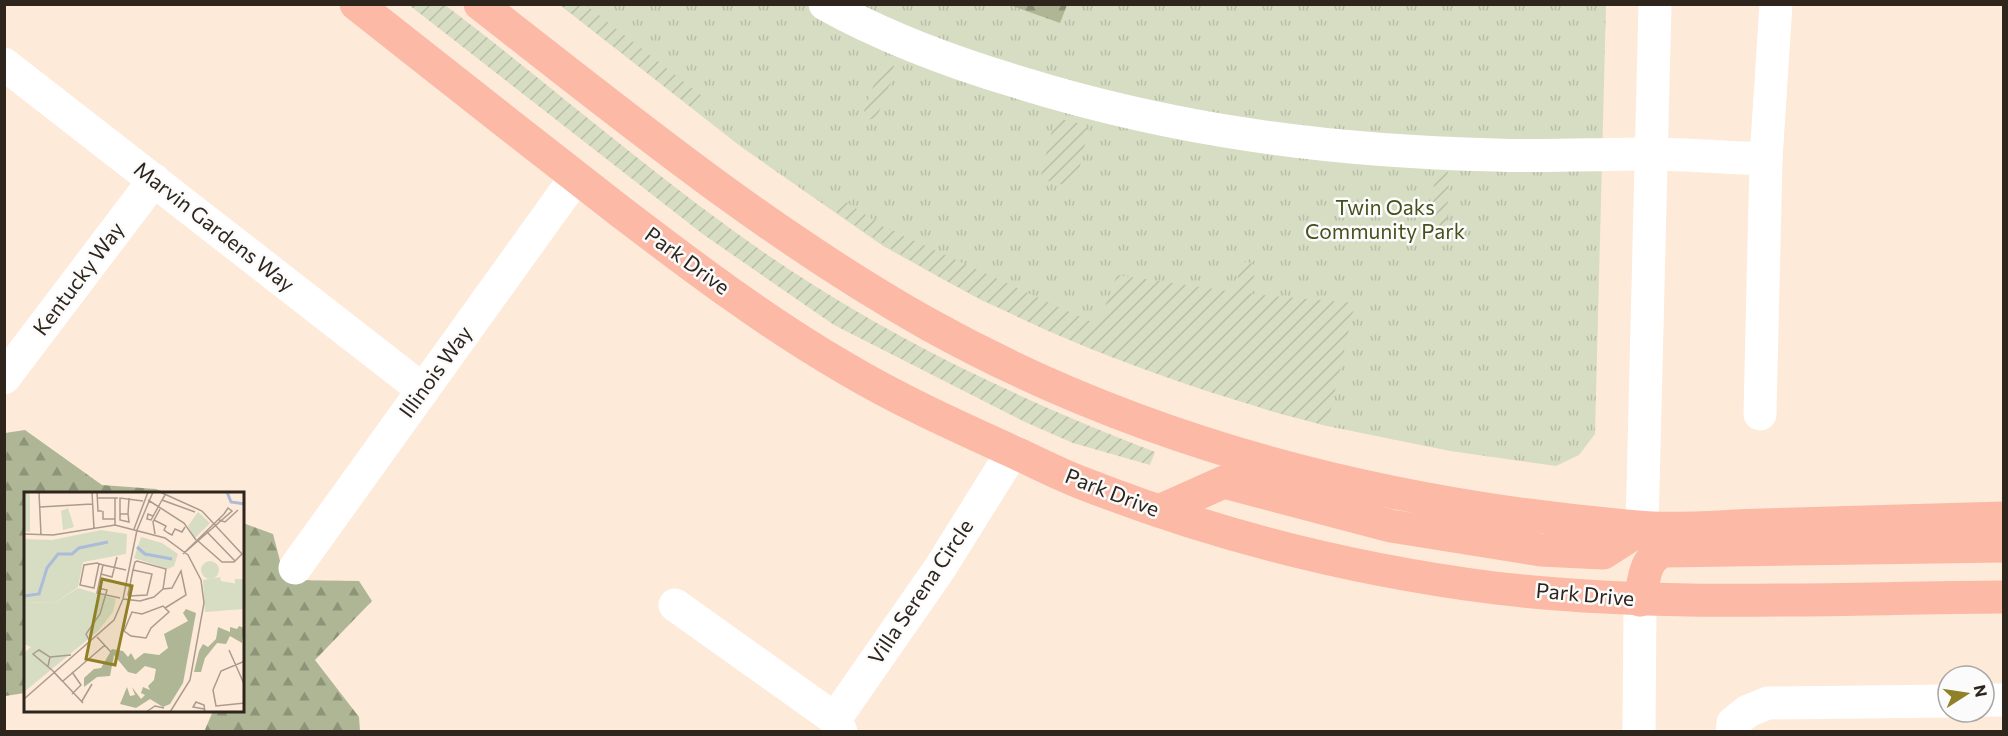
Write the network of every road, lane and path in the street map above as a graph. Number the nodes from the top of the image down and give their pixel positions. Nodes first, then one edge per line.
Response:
1 (356, 4) edge
2 (480, 4) edge
3 (825, 4) edge
4 (1655, 4) edge
5 (1776, 4) edge
6 (4, 64) edge
7 (1651, 154) junction
8 (1766, 159) junction
9 (576, 177) junction
10 (154, 180) junction
11 (4, 378) edge
12 (423, 390) junction
13 (1760, 414) dead end
14 (1013, 451) junction
15 (1159, 511) junction
16 (2004, 518) edge
17 (1642, 528) junction
18 (2004, 546) edge
19 (295, 568) dead end
20 (2004, 597) edge
21 (1640, 600) junction
22 (675, 605) dead end
23 (1936, 701) edge
24 (838, 725) edge
25 (1639, 732) edge
26 (1732, 732) edge

1 - 9 main road, Park Drive
2 - 17 main road
3 - 7 street
4 - 7 street
5 - 8 street
6 - 10 street, Marvin Gardens Way
7 - 8 street
7 - 17 street
8 - 13 street
9 - 12 street, Illinois Way
9 - 14 main road, Park Drive
10 - 11 street, Kentucky Way
10 - 12 street, Marvin Gardens Way
12 - 19 street, Illinois Way
14 - 15 main road, Park Drive
14 - 24 street, Villa Serena Circle
15 - 17 main road
15 - 21 main road, Park Drive
16 - 17 main road
18 - 21 main road
20 - 21 main road, Park Drive
21 - 25 street
22 - 24 street
23 - 26 street

